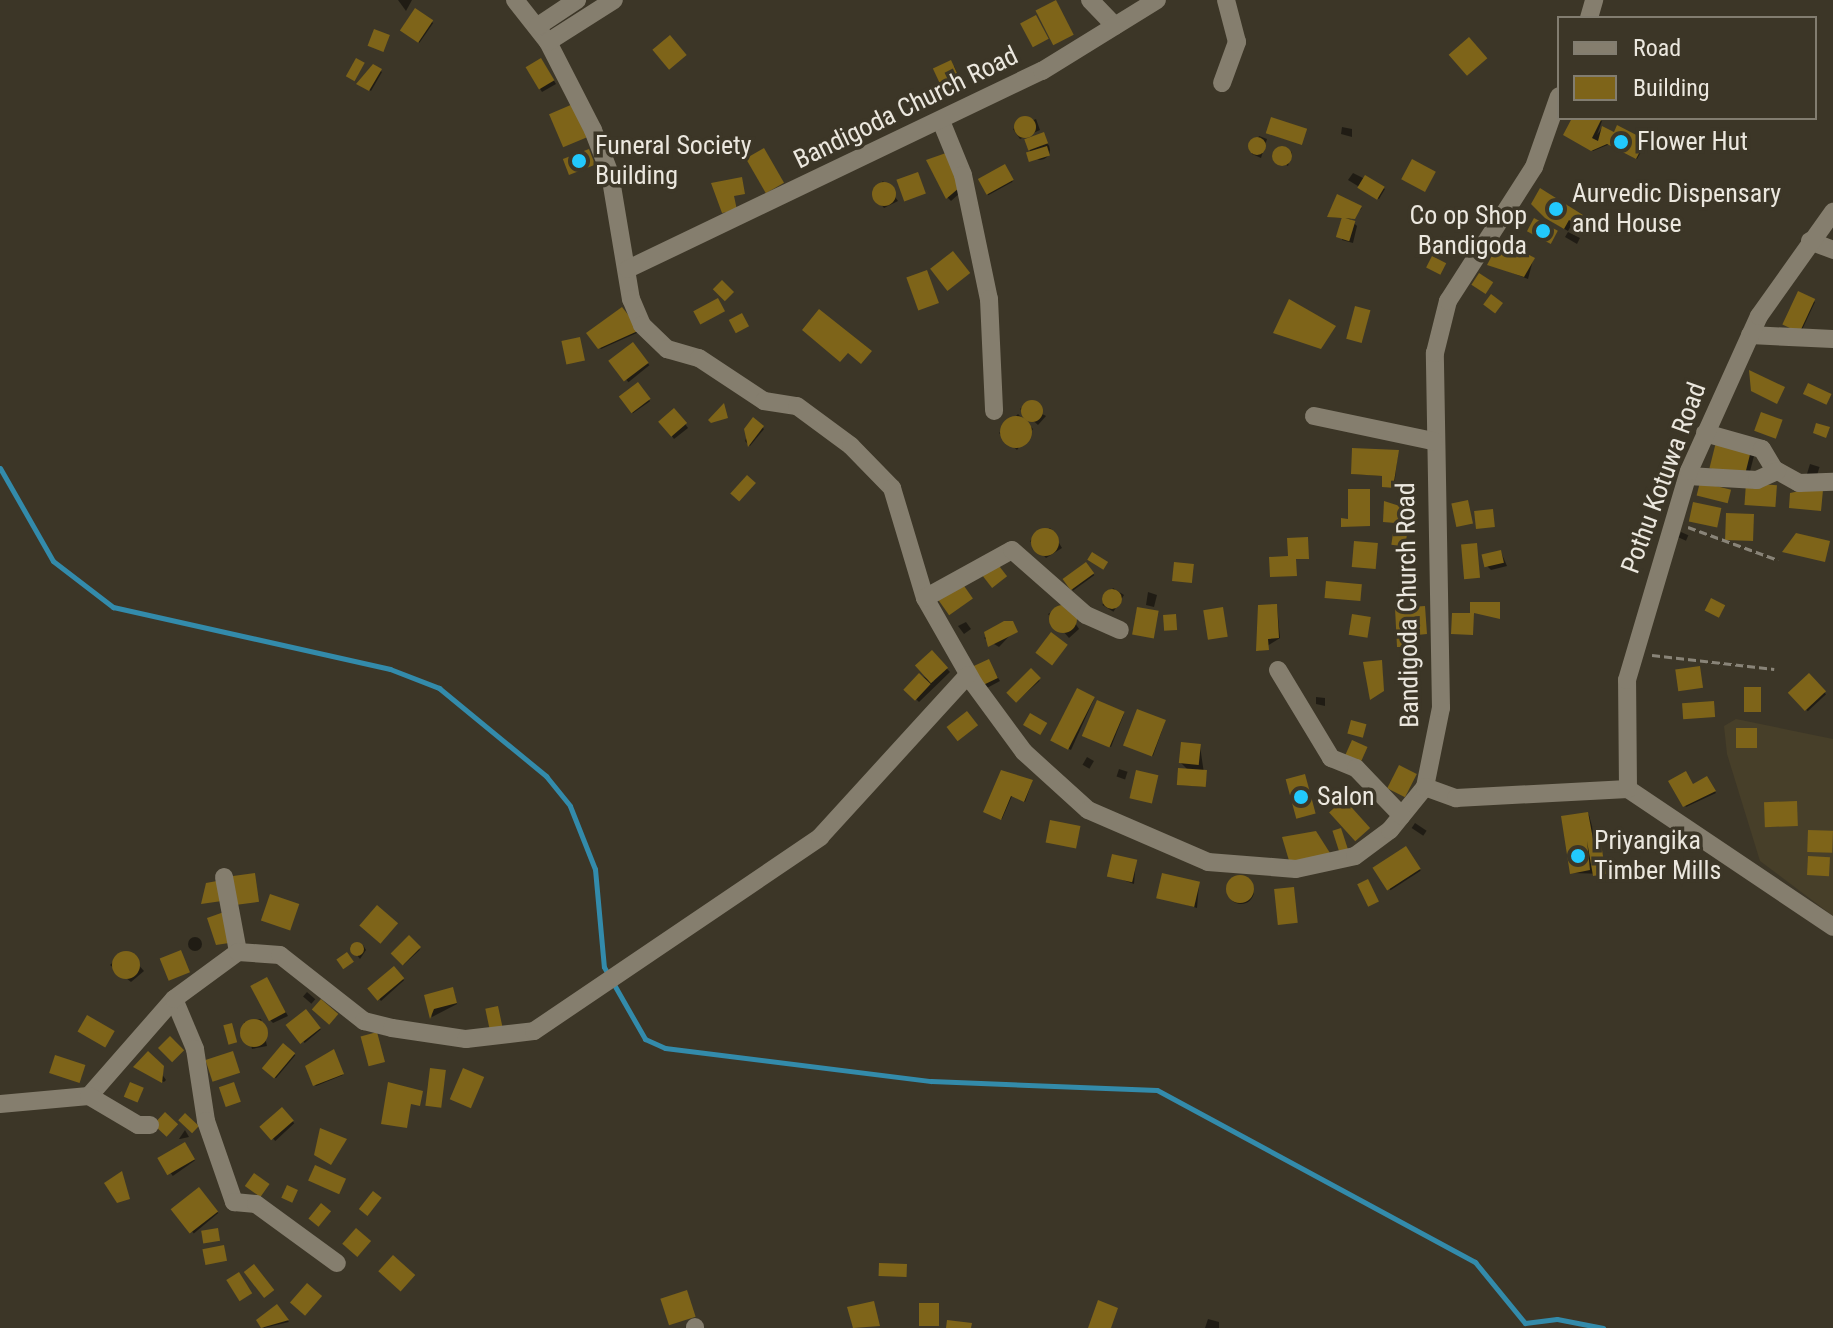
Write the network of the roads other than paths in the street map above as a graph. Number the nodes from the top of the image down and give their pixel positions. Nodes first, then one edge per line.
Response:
1 (515, 0) edge
2 (577, 0) edge
3 (614, 0) edge
4 (1090, 0) edge
5 (1157, 0) edge
6 (1226, 0) edge
7 (1115, 26) junction
8 (543, 34) junction
9 (1222, 83) dead end
10 (1557, 102) edge
11 (941, 121) junction
12 (1833, 212) edge
13 (1810, 241) junction
14 (1833, 250) edge
15 (628, 269) junction
16 (1750, 335) junction
17 (1833, 339) edge
18 (994, 411) dead end
19 (1314, 416) dead end
20 (1705, 433) junction
21 (1433, 441) junction
22 (1777, 471) junction
23 (1688, 476) junction
24 (1833, 482) edge
25 (925, 598) junction
26 (1120, 630) dead end
27 (1278, 670) dead end
28 (968, 675) junction
29 (1425, 787) junction
30 (1628, 789) junction
31 (1402, 816) junction
32 (224, 877) dead end
33 (1833, 927) edge
34 (238, 952) junction
35 (174, 999) junction
36 (89, 1096) junction
37 (0, 1104) edge
38 (150, 1125) dead end
39 (337, 1263) dead end

1 - 8 street
2 - 8 street
3 - 8 street
4 - 7 street
5 - 7 street, Bandigoda Church Road
6 - 9 street
7 - 11 street, Bandigoda Church Road
8 - 15 street
10 - 21 street, Bandigoda Church Road
11 - 15 street, Bandigoda Church Road
11 - 18 street
12 - 13 street, Pothu Kotuwa Road
13 - 14 street
13 - 16 street, Pothu Kotuwa Road
15 - 25 street
16 - 17 street
16 - 20 street, Pothu Kotuwa Road
19 - 21 street
20 - 22 street
20 - 23 street, Pothu Kotuwa Road
21 - 29 street, Bandigoda Church Road
22 - 23 street
22 - 24 street
23 - 30 street, Pothu Kotuwa Road
25 - 26 street
25 - 28 street
27 - 31 street
28 - 31 street
28 - 34 street
29 - 30 street
29 - 31 street
30 - 33 street
32 - 34 street
34 - 35 street
35 - 36 street
35 - 39 street
36 - 37 street
36 - 38 street

